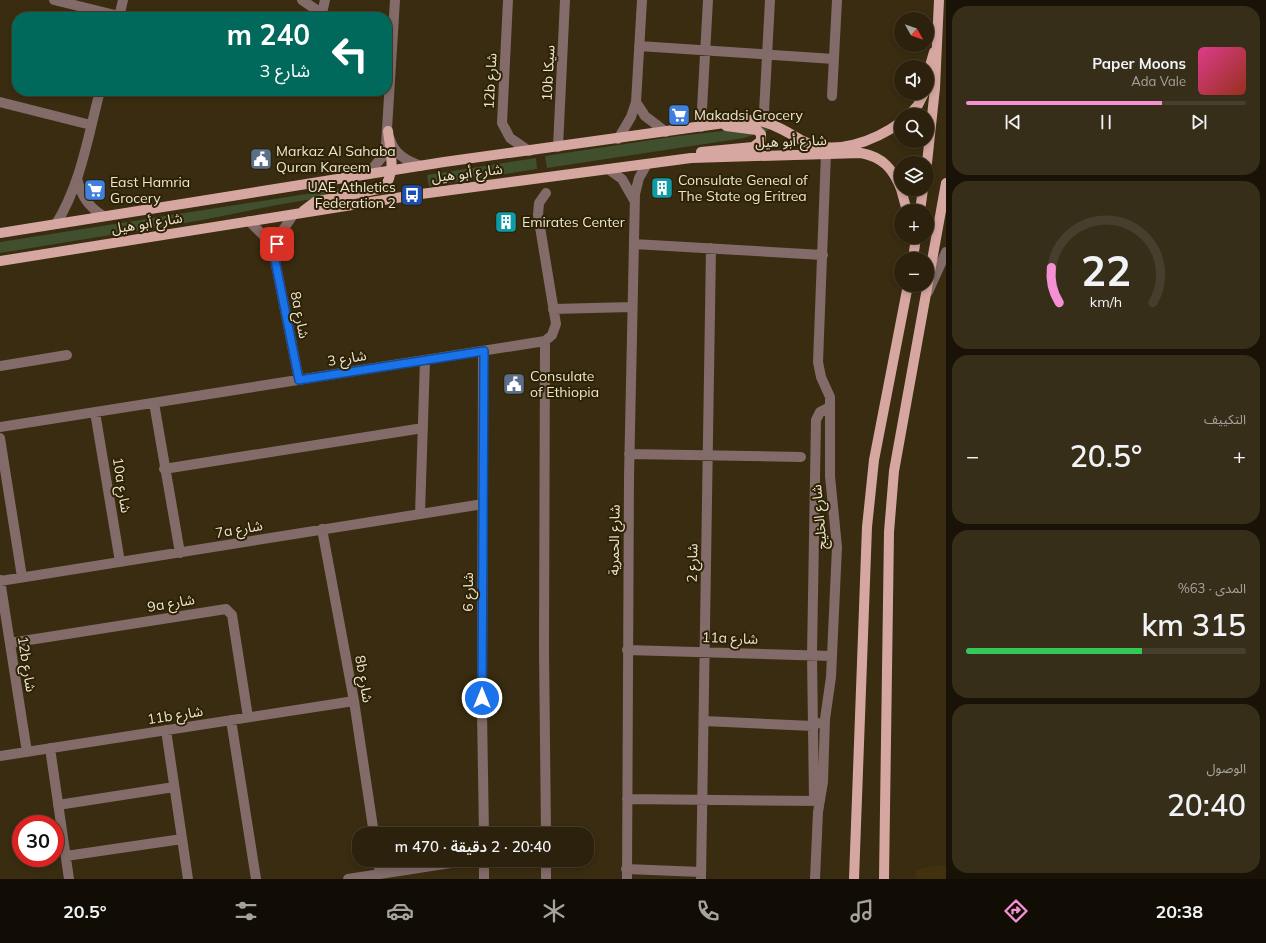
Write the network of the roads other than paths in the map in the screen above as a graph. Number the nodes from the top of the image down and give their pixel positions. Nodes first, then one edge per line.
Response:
1 (54, 0) edge
2 (123, 0) edge
3 (302, 0) edge
4 (325, 0) edge
5 (395, 0) edge
6 (508, 0) edge
7 (565, 0) edge
8 (642, 0) edge
9 (708, 0) edge
10 (770, 0) edge
11 (837, 0) edge
12 (940, 0) edge
13 (103, 12) edge
14 (120, 12) edge
15 (320, 12) edge
16 (324, 12) edge
17 (392, 16) edge
18 (937, 45) junction
19 (639, 46) junction
20 (705, 50) junction
21 (767, 54) junction
22 (834, 59) junction
23 (930, 60) edge
24 (99, 96) edge
25 (389, 96) edge
26 (832, 96) dead end
27 (0, 102) edge
28 (636, 102) junction
29 (764, 112) dead end
30 (91, 124) junction
31 (720, 124) junction
32 (894, 126) edge
33 (701, 127) junction
34 (388, 131) junction
35 (666, 132) junction
36 (618, 139) junction
37 (558, 147) junction
38 (529, 151) junction
39 (826, 153) junction
40 (927, 156) edge
41 (691, 158) junction
42 (647, 164) junction
43 (421, 166) junction
44 (608, 169) junction
45 (391, 170) junction
46 (368, 174) junction
47 (894, 174) edge
48 (77, 178) junction
49 (946, 183) edge
50 (546, 193) dead end
51 (634, 202) junction
52 (297, 214) junction
53 (104, 216) junction
54 (249, 221) junction
55 (56, 224) junction
56 (0, 233) edge
57 (634, 244) junction
58 (711, 248) junction
59 (946, 252) edge
60 (274, 255) junction
61 (823, 255) junction
62 (0, 261) edge
63 (907, 292) edge
64 (926, 296) junction
65 (632, 307) junction
66 (553, 309) junction
67 (544, 341) junction
68 (484, 351) junction
69 (67, 355) dead end
70 (424, 360) junction
71 (0, 366) edge
72 (299, 380) junction
73 (154, 402) junction
74 (830, 407) junction
75 (96, 412) junction
76 (0, 427) edge
77 (423, 428) junction
78 (0, 438) edge
79 (629, 454) junction
80 (707, 454) junction
81 (801, 457) dead end
82 (164, 469) junction
83 (815, 476) junction
84 (830, 476) junction
85 (483, 504) junction
86 (420, 514) junction
87 (322, 529) junction
88 (180, 553) junction
89 (120, 562) junction
90 (22, 577) junction
91 (0, 580) edge
92 (10, 643) junction
93 (627, 650) junction
94 (705, 651) junction
95 (812, 655) junction
96 (832, 656) junction
97 (354, 701) junction
98 (248, 717) junction
99 (825, 719) junction
100 (231, 720) junction
101 (704, 721) junction
102 (813, 726) junction
103 (166, 730) junction
104 (50, 748) junction
105 (27, 752) junction
106 (0, 756) edge
107 (818, 776) junction
108 (174, 787) junction
109 (627, 799) junction
110 (703, 799) junction
111 (817, 801) junction
112 (58, 805) junction
113 (373, 827) edge
114 (484, 827) edge
115 (546, 827) edge
116 (182, 839) junction
117 (66, 856) junction
118 (379, 867) edge
119 (425, 867) edge
120 (484, 867) edge
121 (546, 867) edge
122 (380, 874) junction
123 (626, 874) edge
124 (701, 875) edge
125 (854, 877) edge
126 (69, 879) edge
127 (188, 879) edge
128 (256, 879) edge
129 (348, 879) edge
130 (484, 879) edge
131 (546, 879) edge
132 (815, 879) edge
133 (884, 879) edge

1 - 13 street
2 - 14 street
3 - 15 street
4 - 16 street
5 - 17 street
6 - 38 street, 12b شارع
7 - 37 street, 10b سيكا
8 - 19 street
9 - 20 street
10 - 21 street
11 - 22 street
12 - 18 main road
18 - 23 main road
18 - 40 main road
19 - 20 street
19 - 28 street
20 - 21 street
20 - 33 street
21 - 22 street
21 - 29 street
22 - 26 street
24 - 30 street
25 - 34 street
27 - 30 street
28 - 35 street
28 - 36 street
30 - 48 street
31 - 32 main road, شارع أبو هيل
31 - 33 main road, شارع أبو هيل
31 - 41 main road
33 - 35 main road, شارع أبو هيل
34 - 43 street
34 - 45 main road
34 - 46 street
35 - 36 main road, شارع أبو هيل
36 - 37 main road, شارع أبو هيل
37 - 38 main road, شارع أبو هيل
38 - 43 main road, شارع أبو هيل
39 - 41 main road, شارع أبو هيل
39 - 47 main road, شارع أبو هيل
39 - 61 street, شارع الخليج
41 - 42 main road, شارع أبو هيل
42 - 44 main road, شارع أبو هيل
42 - 51 street, شارع الحمرية
43 - 45 main road, شارع أبو هيل
44 - 51 street, شارع الحمرية
44 - 52 main road, شارع أبو هيل
45 - 46 main road, شارع أبو هيل
45 - 52 main road
46 - 53 main road, شارع أبو هيل
48 - 53 street
48 - 55 street
49 - 64 main road
50 - 66 street
51 - 57 street, شارع الحمرية
52 - 54 main road, شارع أبو هيل
52 - 60 street, 8a شارع
53 - 55 main road, شارع أبو هيل
54 - 60 street, 8a شارع
54 - 62 main road, شارع أبو هيل
55 - 56 main road, شارع أبو هيل
57 - 58 street
57 - 65 street, شارع الحمرية
58 - 61 street
58 - 80 street, شارع 2
59 - 64 street
60 - 72 street, 8a شارع
61 - 74 street, شارع الخليج
63 - 125 main road
64 - 133 main road
65 - 66 street
65 - 79 street, شارع الحمرية
66 - 67 street
67 - 68 street, شارع 3
67 - 115 street
68 - 70 street, شارع 3
68 - 85 street, شارع 6
69 - 71 street
70 - 72 street, شارع 3
70 - 77 street
72 - 73 street, شارع 3
73 - 75 street, شارع 3
73 - 82 street
74 - 83 street
74 - 84 street, شارع الخليج
75 - 76 street, شارع 3
75 - 89 street, 10a شارع
77 - 82 street
77 - 86 street
78 - 90 street
79 - 80 street
79 - 93 street, شارع الحمرية
80 - 81 street
80 - 94 street, شارع 2
82 - 88 street
83 - 84 street
83 - 95 street
84 - 96 street, شارع الخليج
85 - 86 street, 7a شارع
85 - 114 street, شارع 6
86 - 87 street, 7a شارع
87 - 88 street, 7a شارع
87 - 97 street, 8b شارع
88 - 89 street, 7a شارع
89 - 90 street, 7a شارع
90 - 91 street, 7a شارع
91 - 92 street, 12b شارع
92 - 98 street, 9a شارع
92 - 105 street, 12b شارع
93 - 94 street, 11a شارع
93 - 109 street, شارع الحمرية
94 - 95 street, 11a شارع
94 - 101 street, شارع 2
95 - 96 street, 11a شارع
95 - 102 street
96 - 99 street, شارع الخليج
97 - 98 street, 11b شارع
97 - 113 street, 8b شارع
98 - 100 street, 11b شارع
99 - 102 street
99 - 107 street, شارع الخليج
100 - 103 street, 11b شارع
100 - 128 street
101 - 102 street
101 - 110 street, شارع 2
102 - 107 street
103 - 104 street, 11b شارع
103 - 108 street
104 - 105 street, 11b شارع
104 - 112 street
105 - 106 street, 11b شارع
107 - 111 street, شارع الخليج
108 - 112 street
108 - 116 street
109 - 110 street
109 - 123 street, شارع الحمرية
110 - 111 street
110 - 124 street, شارع 2
111 - 132 street, شارع الخليج
112 - 117 street
116 - 117 street
116 - 127 street
117 - 126 street
118 - 122 street
119 - 122 street
120 - 130 street
121 - 131 street
122 - 129 street
123 - 124 street

